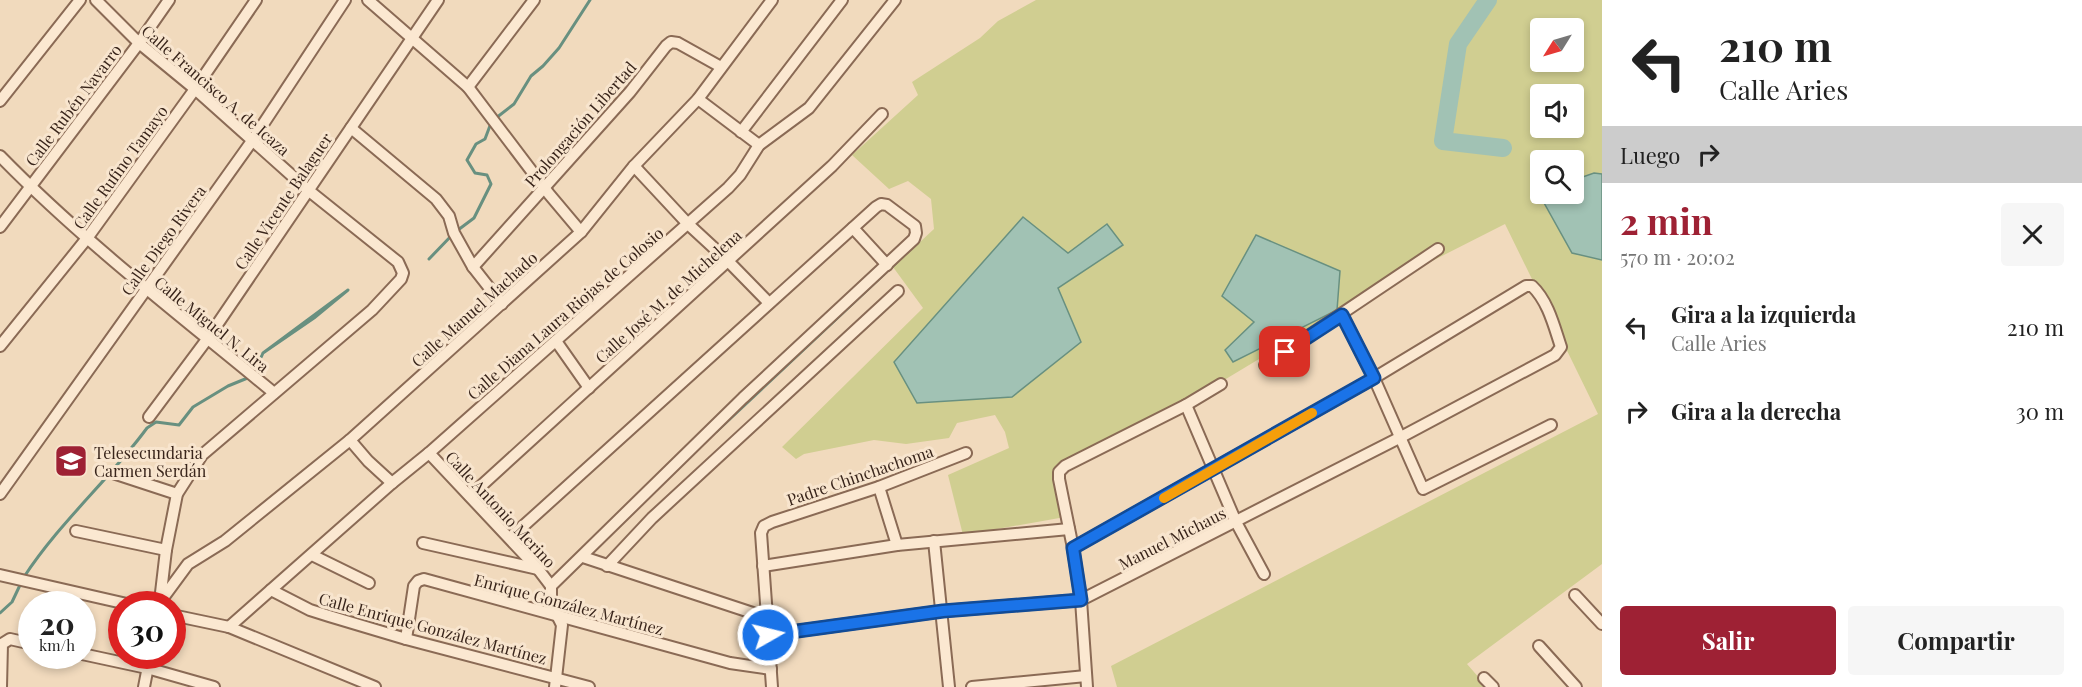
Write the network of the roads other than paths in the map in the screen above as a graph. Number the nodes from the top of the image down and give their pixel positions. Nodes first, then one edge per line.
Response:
1 (80, 0) edge
2 (96, 0) edge
3 (169, 0) edge
4 (256, 0) edge
5 (345, 0) edge
6 (368, 0) edge
7 (438, 0) edge
8 (534, 0) edge
9 (772, 0) edge
10 (842, 0) edge
11 (895, 0) edge
12 (412, 38) junction
13 (139, 43) junction
14 (721, 67) junction
15 (468, 87) junction
16 (195, 89) junction
17 (698, 99) junction
18 (0, 101) edge
19 (882, 114) dead end
20 (351, 128) junction
21 (741, 132) junction
22 (252, 141) junction
23 (759, 145) junction
24 (0, 156) edge
25 (634, 166) junction
26 (30, 186) junction
27 (544, 187) junction
28 (308, 190) junction
29 (688, 224) junction
30 (0, 227) edge
31 (853, 228) junction
32 (581, 232) junction
33 (88, 237) junction
34 (1438, 249) dead end
35 (728, 261) junction
36 (887, 265) junction
37 (473, 267) junction
38 (402, 268) joint
39 (146, 290) junction
40 (898, 291) dead end
41 (769, 303) junction
42 (502, 304) junction
43 (1342, 315) junction
44 (208, 338) junction
45 (556, 340) junction
46 (0, 346) edge
47 (1265, 365) dead end
48 (1374, 378) junction
49 (1221, 384) dead end
50 (589, 388) junction
51 (274, 393) junction
52 (1186, 405) junction
53 (149, 417) dead end
54 (1551, 424) dead end
55 (1401, 437) junction
56 (350, 440) junction
57 (429, 453) junction
58 (966, 453) dead end
59 (1214, 470) junction
60 (113, 473) dead end
61 (392, 483) junction
62 (879, 487) junction
63 (0, 494) edge
64 (177, 494) junction
65 (470, 496) junction
66 (1236, 522) junction
67 (1069, 529) junction
68 (76, 531) dead end
69 (510, 538) junction
70 (934, 541) junction
71 (423, 543) dead end
72 (897, 545) junction
73 (1073, 548) junction
74 (166, 550) junction
75 (312, 555) junction
76 (583, 557) junction
77 (607, 566) junction
78 (763, 566) junction
79 (538, 569) junction
80 (1264, 574) dead end
81 (0, 575) edge
82 (369, 582) dead end
83 (551, 586) junction
84 (271, 590) junction
85 (161, 591) edge
86 (168, 591) edge
87 (1575, 595) dead end
88 (108, 600) edge
89 (1081, 600) junction
90 (943, 611) junction
91 (559, 616) junction
92 (765, 617) junction
93 (186, 618) edge
94 (1602, 624) edge
95 (229, 627) junction
96 (768, 635) junction
97 (406, 639) junction
98 (18, 641) edge
99 (1539, 645) dead end
100 (147, 669) edge
101 (151, 669) edge
102 (771, 669) junction
103 (1484, 678) dead end
104 (1087, 681) edge
105 (555, 682) edge
106 (1, 687) edge
107 (144, 687) edge
108 (214, 687) edge
109 (375, 687) edge
110 (590, 687) edge
111 (772, 687) edge
112 (950, 687) edge
113 (972, 687) edge
114 (1493, 687) edge
115 (1576, 687) edge

1 - 18 street
2 - 13 street, Calle Francisco A. de Icaza
3 - 13 street, Calle Rubén Navarro
4 - 16 street, Calle Rufino Tamayo
5 - 22 street, Calle Diego Rivera
6 - 12 street
7 - 12 street, Calle Vicente Balaguer
8 - 15 street
9 - 14 street, Calle Manuel Machado
10 - 21 street
11 - 23 street, Calle Diana Laura Riojas de Colosio
12 - 15 street
12 - 20 street, Calle Vicente Balaguer
13 - 16 street, Calle Francisco A. de Icaza
13 - 26 street, Calle Rubén Navarro
14 - 17 street, Calle Manuel Machado
14 - 27 street, Prolongación Libertad
15 - 27 street
16 - 22 street, Calle Francisco A. de Icaza
16 - 33 street, Calle Rufino Tamayo
17 - 21 street
17 - 25 street, Calle Manuel Machado
19 - 35 street, Calle José M. de Michelena
20 - 28 street, Calle Vicente Balaguer
20 - 37 street
21 - 23 street
22 - 28 street, Calle Francisco A. de Icaza
22 - 39 street, Calle Diego Rivera
23 - 29 street, Calle Diana Laura Riojas de Colosio
24 - 26 street, Calle Miguel N. Lira
25 - 29 street
25 - 32 street, Calle Manuel Machado
26 - 30 street, Calle Rubén Navarro
26 - 33 street, Calle Miguel N. Lira
27 - 32 street
27 - 37 street, Prolongación Libertad
28 - 38 street, Calle Francisco A. de Icaza
28 - 44 street, Calle Vicente Balaguer
29 - 35 street
29 - 45 street, Calle Diana Laura Riojas de Colosio
31 - 36 street
31 - 36 street
31 - 41 street
32 - 42 street, Calle Manuel Machado
33 - 39 street, Calle Miguel N. Lira
33 - 46 street, Calle Rufino Tamayo
34 - 43 street
35 - 41 street
35 - 50 street, Calle José M. de Michelena
36 - 76 street
37 - 42 street
38 - 51 street, Calle Manuel Machado
39 - 44 street, Calle Miguel N. Lira
39 - 63 street, Calle Diego Rivera
40 - 77 street
41 - 69 street
42 - 56 street, Calle Manuel Machado
43 - 47 street
43 - 48 street
44 - 51 street, Calle Miguel N. Lira
44 - 53 street, Calle Vicente Balaguer
45 - 50 street
45 - 57 street, Calle Diana Laura Riojas de Colosio
48 - 55 street
48 - 55 street, Manuel Michaus
48 - 59 street
49 - 52 street
50 - 65 street, Calle José M. de Michelena
51 - 64 street, Calle Manuel Machado
52 - 59 street
52 - 67 street
54 - 55 street
55 - 66 street, Manuel Michaus
56 - 61 street
56 - 86 street, Calle Manuel Machado
57 - 61 street, Calle Diana Laura Riojas de Colosio
57 - 65 street, Calle Antonio Merino
58 - 62 street, Padre Chinchachoma
59 - 66 street
59 - 73 street
60 - 64 street
61 - 75 street, Calle Diana Laura Riojas de Colosio
62 - 72 street
62 - 78 street, Padre Chinchachoma
64 - 74 street, Calle Manuel Machado
65 - 69 street, Calle Antonio Merino
66 - 80 street
66 - 89 street, Manuel Michaus
67 - 70 street
67 - 73 street
68 - 74 street
69 - 79 street, Calle Antonio Merino
70 - 72 street
70 - 90 street
71 - 79 street
72 - 78 street
73 - 89 street
74 - 85 street, Calle Manuel Machado
75 - 82 street
75 - 84 street, Calle Diana Laura Riojas de Colosio
76 - 77 street
76 - 83 street
77 - 92 street
78 - 92 street
79 - 83 street, Calle Antonio Merino
81 - 88 street
83 - 91 street
84 - 95 street, Calle Diana Laura Riojas de Colosio
84 - 97 street, Calle Enrique González Martínez
87 - 94 street
89 - 90 street, Manuel Michaus
89 - 104 street
90 - 96 street, Manuel Michaus
90 - 112 street
91 - 97 street, Enrique González Martínez
91 - 102 street, Enrique González Martínez
91 - 105 street
92 - 96 street
93 - 95 street
95 - 109 street
96 - 102 street
97 - 105 street, Calle Enrique González Martínez
98 - 106 street
99 - 115 street
100 - 107 street
101 - 108 street
102 - 111 street
103 - 114 street
104 - 113 street
105 - 110 street, Calle Enrique González Martínez

